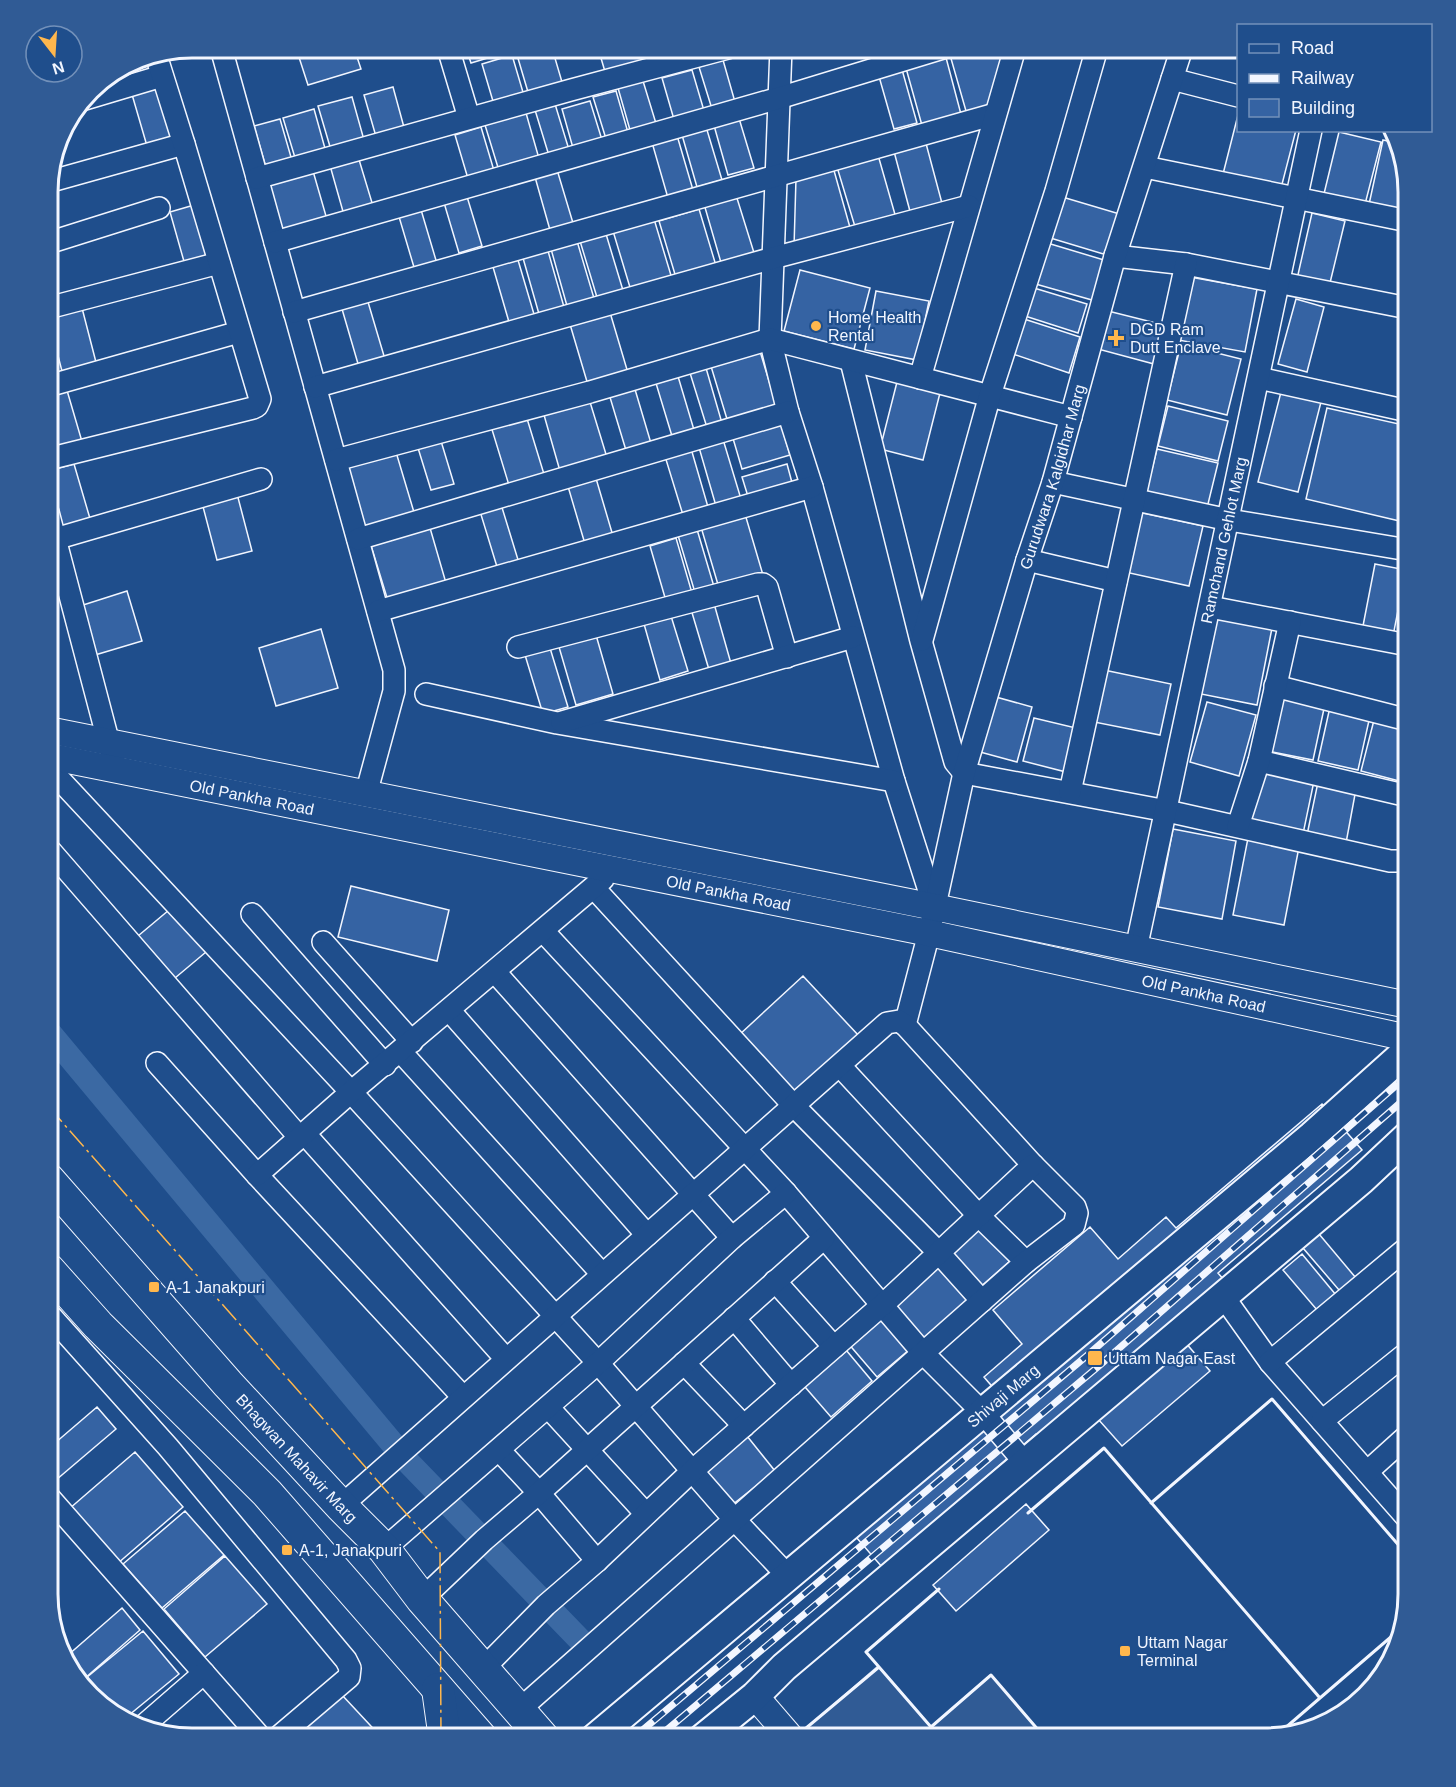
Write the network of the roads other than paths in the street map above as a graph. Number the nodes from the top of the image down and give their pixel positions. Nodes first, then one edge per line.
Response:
1 (223, 59) edge
2 (451, 59) edge
3 (687, 59) edge
4 (781, 59) edge
5 (907, 59) edge
6 (1012, 59) edge
7 (1094, 59) edge
8 (1178, 59) edge
9 (158, 63) edge
10 (162, 76) junction
11 (1172, 79) junction
12 (102, 94) edge
13 (1237, 95) edge
14 (779, 98) junction
15 (994, 114) junction
16 (469, 118) junction
17 (1311, 132) edge
18 (184, 144) junction
19 (1144, 167) junction
20 (777, 174) junction
21 (257, 178) junction
22 (60, 179) edge
23 (1297, 199) junction
24 (969, 206) junction
25 (159, 208) dead end
26 (1398, 219) edge
27 (59, 240) edge
28 (275, 242) junction
29 (1115, 256) junction
30 (773, 258) junction
31 (219, 263) junction
32 (1186, 264) junction
33 (1279, 282) junction
34 (59, 305) edge
35 (1398, 306) edge
36 (294, 312) junction
37 (239, 332) junction
38 (770, 339) junction
39 (851, 361) junction
40 (920, 378) junction
41 (1259, 378) junction
42 (59, 383) edge
43 (315, 387) junction
44 (990, 395) junction
45 (1398, 409) edge
46 (789, 412) junction
47 (1071, 417) junction
48 (59, 456) edge
49 (336, 460) junction
50 (261, 480) dead end
51 (1053, 482) junction
52 (812, 487) junction
53 (1133, 500) junction
54 (1229, 520) junction
55 (59, 537) edge
56 (358, 539) junction
57 (1398, 548) edge
58 (1027, 560) junction
59 (59, 563) edge
60 (1116, 580) junction
61 (1210, 607) junction
62 (378, 611) junction
63 (1290, 622) junction
64 (853, 637) junction
65 (921, 641) junction
66 (1398, 643) edge
67 (518, 647) dead end
68 (787, 657) junction
69 (1275, 686) junction
70 (426, 694) dead end
71 (1398, 717) edge
72 (557, 723) junction
73 (59, 732) edge
74 (108, 742) junction
75 (59, 758) edge
76 (1259, 761) junction
77 (115, 769) junction
78 (964, 773) junction
79 (59, 778) edge
80 (894, 781) junction
81 (1070, 792) junction
82 (366, 794) junction
83 (1398, 794) edge
84 (1167, 811) junction
85 (1238, 826) junction
86 (59, 860) edge
87 (1398, 861) edge
88 (613, 869) junction
89 (594, 888) junction
90 (934, 907) junction
91 (252, 914) dead end
92 (543, 931) junction
93 (929, 933) junction
94 (323, 942) dead end
95 (1136, 949) junction
96 (495, 972) junction
97 (1398, 1003) edge
98 (449, 1010) junction
99 (904, 1025) junction
100 (1398, 1036) edge
101 (399, 1053) junction
102 (1398, 1059) edge
103 (157, 1063) dead end
104 (840, 1066) junction
105 (351, 1092) junction
106 (794, 1106) junction
107 (302, 1136) junction
108 (1398, 1146) edge
109 (746, 1150) junction
110 (1033, 1166) junction
111 (257, 1175) junction
112 (58, 1191) edge
113 (786, 1194) junction
114 (693, 1195) junction
115 (979, 1216) junction
116 (647, 1235) junction
117 (732, 1238) junction
118 (824, 1238) junction
119 (939, 1253) junction
120 (1398, 1255) edge
121 (1026, 1262) junction
122 (602, 1274) junction
123 (58, 1280) edge
124 (776, 1281) junction
125 (1223, 1296) junction
126 (982, 1300) junction
127 (881, 1305) junction
128 (554, 1316) junction
129 (734, 1318) junction
130 (58, 1324) edge
131 (834, 1347) junction
132 (923, 1353) junction
133 (506, 1359) junction
134 (1398, 1360) edge
135 (1270, 1362) junction
136 (598, 1363) junction
137 (684, 1363) junction
138 (791, 1385) junction
139 (463, 1397) junction
140 (635, 1406) junction
141 (548, 1407) junction
142 (983, 1413) junction
143 (1322, 1421) junction
144 (744, 1426) junction
145 (1398, 1444) edge
146 (588, 1449) junction
147 (499, 1450) junction
148 (1025, 1463) junction
149 (691, 1472) junction
150 (1367, 1472) junction
151 (539, 1493) junction
152 (341, 1506) junction
153 (58, 1507) edge
154 (1398, 1507) edge
155 (646, 1514) junction
156 (734, 1519) junction
157 (384, 1550) junction
158 (597, 1561) junction
159 (788, 1576) junction
160 (422, 1599) junction
161 (483, 1669) junction
162 (204, 1673) junction
163 (438, 1689) junction
164 (755, 1696) junction
165 (519, 1710) junction
166 (149, 1721) edge
167 (252, 1728) edge
168 (289, 1728) edge
169 (443, 1728) edge
170 (472, 1728) edge
171 (535, 1728) edge
172 (607, 1728) edge
173 (716, 1728) edge
174 (783, 1728) edge

1 - 21 street
2 - 16 street
3 - 16 street
4 - 14 street
5 - 14 street
6 - 15 street
7 - 44 street
8 - 11 street, Gurudwara Kalgidhar Marg
9 - 10 street
10 - 12 street
10 - 18 street
11 - 13 street
11 - 19 street, Gurudwara Kalgidhar Marg
14 - 20 street
14 - 28 street
15 - 20 street
15 - 24 street
16 - 21 street
17 - 23 street, Ramchand Gehlot Marg
18 - 22 street
18 - 31 street
19 - 23 street
19 - 29 street, Gurudwara Kalgidhar Marg
20 - 30 street
20 - 36 street
21 - 28 street
23 - 26 street
23 - 33 street, Ramchand Gehlot Marg
24 - 30 street
24 - 40 street
25 - 27 street
28 - 36 street
29 - 32 street
29 - 47 street, Gurudwara Kalgidhar Marg
30 - 38 street
30 - 43 street
31 - 34 street
31 - 37 street
32 - 33 street
32 - 53 street
33 - 35 street
33 - 41 street, Ramchand Gehlot Marg
36 - 43 street
37 - 42 street
37 - 48 street
38 - 39 street
38 - 46 street
38 - 49 street
39 - 40 street
39 - 65 street
40 - 44 street
41 - 45 street
41 - 54 street, Ramchand Gehlot Marg
43 - 49 street
44 - 47 street
44 - 65 street
46 - 52 street
46 - 56 street
47 - 51 street, Gurudwara Kalgidhar Marg
49 - 56 street
50 - 55 street
51 - 53 street
51 - 58 street, Gurudwara Kalgidhar Marg
52 - 62 street
52 - 64 street
53 - 54 street
53 - 60 street
54 - 57 street
54 - 61 street, Ramchand Gehlot Marg
56 - 62 street
58 - 60 street
58 - 78 street, Gurudwara Kalgidhar Marg
59 - 74 street
60 - 81 street
61 - 63 street
61 - 84 street, Ramchand Gehlot Marg
62 - 82 street
63 - 66 street
63 - 69 street
64 - 68 street
64 - 80 street
65 - 78 street
67 - 68 street
68 - 72 street
69 - 71 street
69 - 76 street
70 - 72 street
72 - 80 street
73 - 74 street, Old Pankha Road
74 - 77 street
74 - 82 street, Old Pankha Road
75 - 77 street, Old Pankha Road
76 - 83 street
76 - 85 street
77 - 88 street, Old Pankha Road
78 - 81 street
78 - 90 street, Gurudwara Kalgidhar Marg
79 - 105 street
80 - 90 street
81 - 84 street
82 - 90 street, Old Pankha Road
84 - 85 street
84 - 95 street, Ramchand Gehlot Marg
85 - 87 street
86 - 107 street
88 - 89 street
88 - 93 street, Old Pankha Road
89 - 92 street
89 - 106 street
90 - 93 street, Gurudwara Kalgidhar Marg
90 - 95 street, Old Pankha Road
91 - 101 street
92 - 96 street
92 - 109 street
93 - 99 street, Gurudwara Kalgidhar Marg
93 - 100 street, Old Pankha Road
94 - 101 street
95 - 97 street, Old Pankha Road
96 - 98 street
96 - 114 street
98 - 101 street
98 - 116 street
99 - 104 street
99 - 110 street
101 - 105 street
101 - 122 street
102 - 142 main road, Shivaji Marg
103 - 111 street
104 - 106 street
104 - 115 street
105 - 107 street
105 - 128 street
106 - 109 street
106 - 119 street
107 - 111 street
107 - 133 street
108 - 125 main road
109 - 113 street
109 - 114 street
110 - 115 street
110 - 121 street
111 - 139 street
112 - 152 main road, Bhagwan Mahavir Marg
113 - 117 street
113 - 118 street
114 - 116 street
114 - 117 street
115 - 119 street
115 - 121 street
116 - 122 street
117 - 136 street
118 - 124 street
118 - 127 street
119 - 126 street
119 - 127 street
120 - 135 street
121 - 126 street
122 - 128 street
123 - 163 main road
124 - 129 street
124 - 131 street
125 - 135 street
125 - 148 main road
126 - 132 street
127 - 131 street
127 - 132 street
128 - 133 street
128 - 136 street
129 - 137 street
129 - 138 street
130 - 168 street
131 - 138 street
132 - 142 street
132 - 156 street
133 - 139 street
134 - 143 street
135 - 143 street
136 - 140 street
136 - 141 street
137 - 140 street
137 - 144 street
138 - 144 street
139 - 152 street
140 - 146 street
140 - 149 street
141 - 146 street
141 - 147 street
142 - 148 street
142 - 159 main road, Shivaji Marg
143 - 150 street
144 - 149 street
145 - 150 street
146 - 151 street
146 - 155 street
147 - 151 street
147 - 157 street
148 - 164 main road
149 - 155 street
149 - 156 street
150 - 154 street
151 - 158 street
151 - 160 street
152 - 157 main road, Bhagwan Mahavir Marg
153 - 162 street
155 - 158 street
156 - 159 street
156 - 165 street
157 - 160 main road, Bhagwan Mahavir Marg
158 - 161 street
159 - 172 main road, Shivaji Marg
160 - 161 main road, Bhagwan Mahavir Marg
161 - 165 main road, Bhagwan Mahavir Marg
162 - 166 street
162 - 167 street
163 - 169 main road
163 - 170 main road
164 - 173 main road
164 - 174 street
165 - 171 main road, Bhagwan Mahavir Marg

